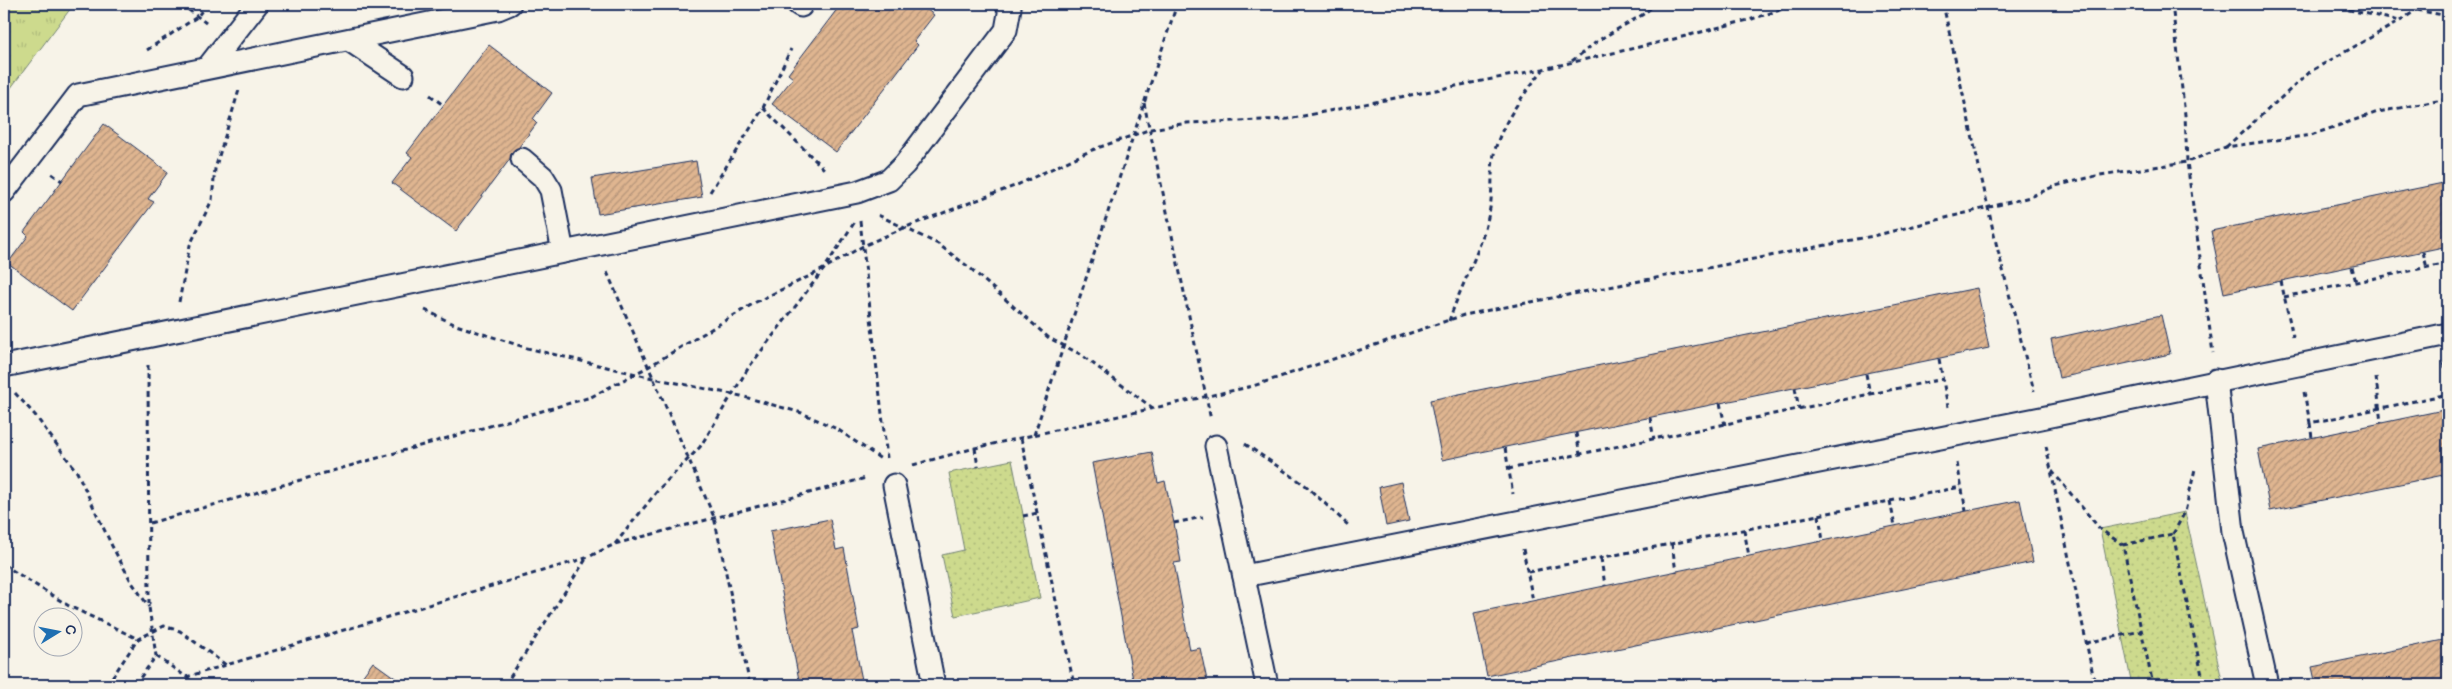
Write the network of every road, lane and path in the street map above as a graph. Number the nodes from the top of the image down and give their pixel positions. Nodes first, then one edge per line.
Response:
1 (258, 4) edge
2 (510, 4) edge
3 (1006, 4) edge
4 (1177, 4) edge
5 (1656, 4) edge
6 (1798, 4) edge
7 (1943, 4) edge
8 (2172, 4) edge
9 (2322, 4) edge
10 (2425, 4) edge
11 (2416, 10) junction
12 (2448, 16) edge
13 (2400, 21) junction
14 (349, 40) junction
15 (791, 49) dead end
16 (250, 59) junction
17 (1570, 63) junction
18 (208, 67) junction
19 (1543, 70) junction
20 (403, 76) dead end
21 (430, 95) dead end
22 (2448, 99) edge
23 (1144, 102) junction
24 (443, 105) dead end
25 (763, 108) junction
26 (1151, 129) junction
27 (1132, 137) junction
28 (2226, 147) junction
29 (522, 159) dead end
30 (2187, 162) junction
31 (4, 192) edge
32 (851, 193) junction
33 (1989, 207) junction
34 (695, 225) junction
35 (906, 227) junction
36 (595, 246) junction
37 (863, 246) junction
38 (563, 252) junction
39 (2423, 252) dead end
40 (2448, 263) edge
41 (2352, 266) dead end
42 (2427, 268) junction
43 (824, 269) junction
44 (2281, 282) dead end
45 (2356, 282) junction
46 (400, 286) junction
47 (1449, 321) junction
48 (174, 332) junction
49 (2448, 334) edge
50 (148, 337) junction
51 (1063, 346) junction
52 (4, 366) edge
53 (648, 368) junction
54 (636, 374) junction
55 (1866, 374) dead end
56 (653, 378) junction
57 (1943, 379) dead end
58 (2216, 380) junction
59 (10, 388) dead end
60 (1795, 388) dead end
61 (731, 394) junction
62 (1870, 394) junction
63 (1206, 398) junction
64 (1720, 403) dead end
65 (1154, 409) junction
66 (1799, 409) junction
67 (2378, 409) dead end
68 (1650, 418) dead end
69 (2041, 418) junction
70 (2310, 422) dead end
71 (2381, 423) dead end
72 (1725, 424) junction
73 (1576, 433) dead end
74 (1034, 435) junction
75 (1021, 438) junction
76 (2312, 438) dead end
77 (1237, 439) dead end
78 (1654, 439) junction
79 (1216, 446) dead end
80 (975, 448) junction
81 (1580, 454) junction
82 (689, 460) junction
83 (978, 466) dead end
84 (908, 467) dead end
85 (1508, 469) dead end
86 (2051, 470) junction
87 (872, 476) dead end
88 (894, 484) dead end
89 (1961, 487) dead end
90 (1890, 501) junction
91 (1038, 513) junction
92 (1819, 515) junction
93 (1023, 516) dead end
94 (714, 517) junction
95 (150, 523) junction
96 (1895, 526) dead end
97 (1744, 530) junction
98 (1823, 541) dead end
99 (615, 544) junction
100 (1672, 544) junction
101 (2123, 544) junction
102 (1374, 550) junction
103 (1749, 556) dead end
104 (586, 558) junction
105 (1600, 558) junction
106 (4, 565) edge
107 (1528, 572) dead end
108 (1676, 572) dead end
109 (1244, 576) junction
110 (1606, 586) dead end
111 (149, 607) junction
112 (152, 630) junction
113 (2142, 631) junction
114 (138, 639) junction
115 (2086, 643) junction
116 (156, 656) junction
117 (226, 665) junction
118 (186, 677) junction
119 (107, 685) edge
120 (135, 685) edge
121 (198, 685) edge
122 (505, 685) edge
123 (750, 685) edge
124 (934, 685) edge
125 (1074, 685) edge
126 (1267, 685) edge
127 (2095, 685) edge
128 (2152, 685) edge
129 (2204, 685) edge
130 (2267, 685) edge

1 - 18 lane
2 - 14 lane
3 - 32 lane
4 - 23 path
5 - 17 path
6 - 17 path
7 - 33 path
8 - 30 path
9 - 13 path
10 - 11 path
11 - 12 path
11 - 13 path
13 - 28 path
14 - 16 lane
14 - 20 lane
15 - 25 path
16 - 18 lane
16 - 48 path
17 - 19 path
18 - 31 lane
19 - 26 path
19 - 47 path
21 - 24 path
22 - 28 path
23 - 26 path
23 - 27 path
25 - 32 path
25 - 34 path
26 - 27 path
26 - 63 path
27 - 35 path
27 - 51 path
28 - 30 path
29 - 38 lane
30 - 33 path
30 - 58 path
32 - 34 lane
32 - 35 path
33 - 47 path
33 - 69 path
34 - 36 lane
35 - 37 path
35 - 51 path
36 - 38 lane
36 - 53 path
37 - 43 path
37 - 43 path
37 - 61 path
38 - 46 lane
39 - 42 path
40 - 42 path
41 - 45 path
42 - 45 path
43 - 53 path
43 - 61 path
44 - 45 path
46 - 48 lane
46 - 54 path
47 - 63 path
48 - 50 lane
49 - 58 lane
50 - 52 lane
50 - 95 path
51 - 65 path
51 - 74 path
53 - 54 path
53 - 56 path
54 - 56 path
54 - 95 path
55 - 62 path
56 - 61 path
56 - 82 path
57 - 62 path
58 - 69 lane
58 - 130 lane
59 - 111 path
60 - 66 path
61 - 82 path
62 - 66 path
63 - 65 path
64 - 72 path
65 - 74 path
66 - 72 path
67 - 71 path
68 - 78 path
69 - 86 path
69 - 102 lane
70 - 76 path
72 - 78 path
73 - 81 path
74 - 75 path
75 - 80 path
75 - 91 path
77 - 102 path
78 - 81 path
79 - 109 lane
80 - 83 path
80 - 84 path
81 - 85 path
82 - 94 path
82 - 99 path
86 - 101 path
86 - 115 path
87 - 94 path
88 - 124 lane
89 - 90 path
90 - 92 path
90 - 96 path
91 - 93 path
91 - 125 path
92 - 97 path
92 - 98 path
94 - 99 path
94 - 123 path
95 - 111 path
97 - 100 path
97 - 103 path
99 - 104 path
100 - 105 path
100 - 108 path
101 - 113 path
101 - 129 path
102 - 109 lane
104 - 117 path
104 - 122 path
105 - 107 path
105 - 110 path
106 - 114 path
109 - 126 lane
111 - 112 path
112 - 114 path
112 - 116 path
112 - 117 path
113 - 115 path
113 - 128 path
114 - 119 path
115 - 127 path
116 - 118 path
116 - 120 path
117 - 118 path
118 - 121 path

